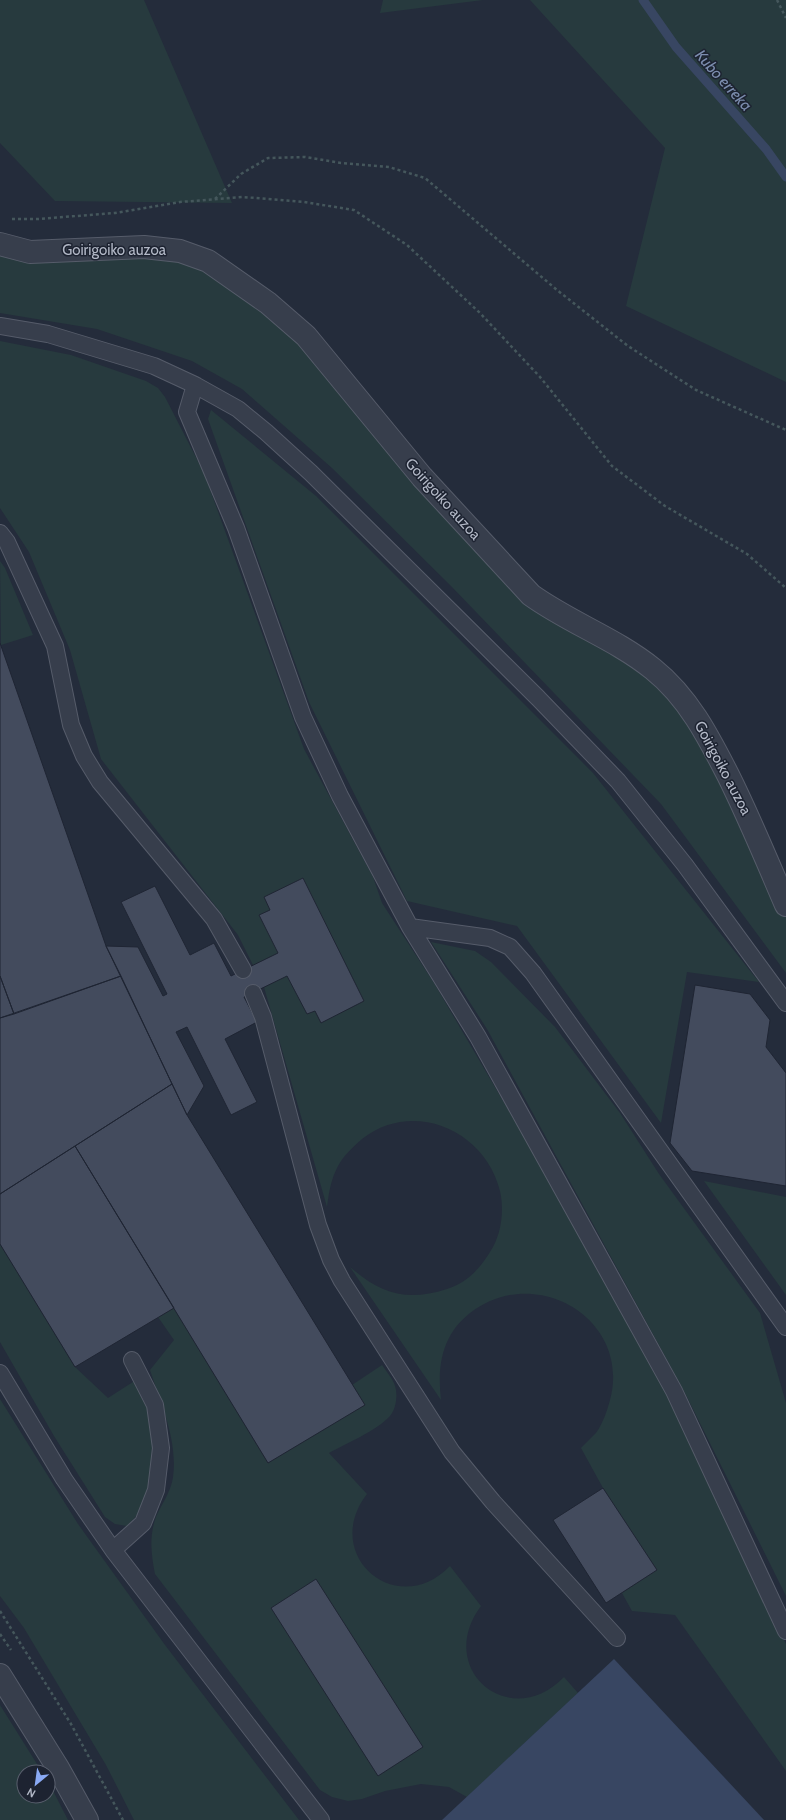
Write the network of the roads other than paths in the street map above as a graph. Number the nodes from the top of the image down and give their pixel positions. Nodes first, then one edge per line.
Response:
1 (0, 244) edge
2 (0, 326) edge
3 (195, 385) junction
4 (0, 533) edge
5 (786, 905) edge
6 (410, 927) junction
7 (243, 970) dead end
8 (253, 992) dead end
9 (786, 1002) edge
10 (786, 1327) edge
11 (132, 1360) dead end
12 (0, 1373) edge
13 (113, 1550) junction
14 (786, 1631) edge
15 (617, 1638) dead end
16 (0, 1675) edge
17 (87, 1820) edge
18 (321, 1820) edge

1 - 5 street, Goirigoiko auzoa
2 - 3 lane
3 - 6 lane
3 - 9 lane
4 - 7 lane
6 - 10 lane
6 - 14 lane
8 - 15 lane
11 - 13 lane
12 - 13 lane
13 - 18 lane
16 - 17 street

